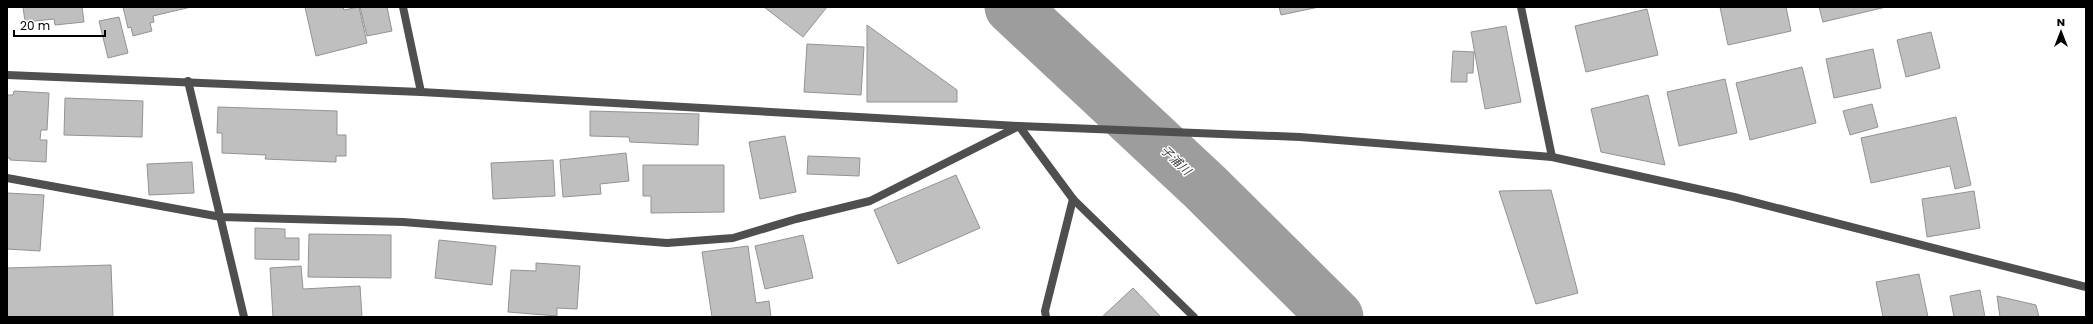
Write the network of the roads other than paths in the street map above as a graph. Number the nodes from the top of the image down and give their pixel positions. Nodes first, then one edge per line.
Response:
1 (403, 7) edge
2 (1521, 7) edge
3 (7, 75) edge
4 (188, 81) junction
5 (421, 92) junction
6 (1018, 126) junction
7 (1552, 157) junction
8 (7, 178) edge
9 (1073, 199) junction
10 (221, 217) junction
11 (2086, 287) edge
12 (244, 317) edge
13 (1046, 317) edge
14 (1194, 317) edge

1 - 5 street
2 - 7 street
3 - 4 street
4 - 5 street
4 - 10 street
5 - 6 street
6 - 7 street
6 - 9 street
6 - 10 street
7 - 11 street
8 - 10 street
9 - 13 street
9 - 14 street
10 - 12 street

